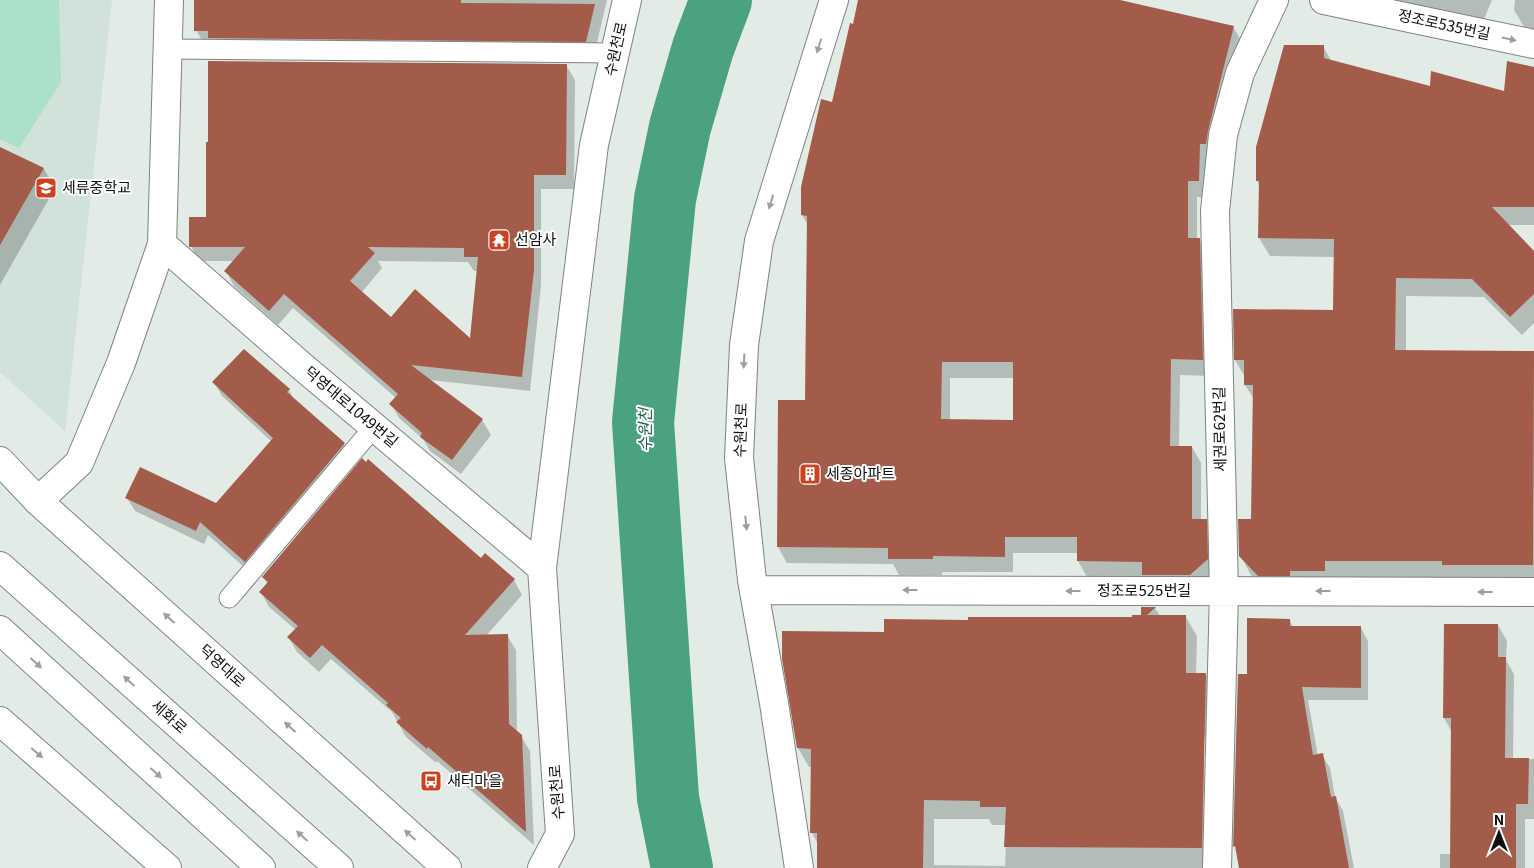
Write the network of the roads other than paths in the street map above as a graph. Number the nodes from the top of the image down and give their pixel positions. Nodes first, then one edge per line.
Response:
1 (169, 0) edge
2 (627, 0) edge
3 (834, 0) edge
4 (1274, 0) edge
5 (1324, 0) edge
6 (1534, 44) edge
7 (167, 49) junction
8 (615, 53) junction
9 (162, 244) junction
10 (374, 427) junction
11 (0, 461) edge
12 (38, 501) junction
13 (0, 566) edge
14 (542, 568) junction
15 (754, 590) junction
16 (1224, 591) junction
17 (1534, 592) edge
18 (229, 598) dead end
19 (0, 630) edge
20 (0, 721) edge
21 (167, 868) edge
22 (261, 868) edge
23 (339, 868) edge
24 (447, 868) edge
25 (542, 868) edge
26 (799, 868) edge
27 (1217, 868) edge

1 - 7 street
2 - 8 street, 수원천로
3 -> 15 street, 수원천로
4 - 16 street, 세권로62번길
5 -> 6 street, 정조로535번길
7 - 8 lane
7 - 9 street
8 - 14 street, 수원천로
9 - 10 street, 덕영대로1049번길
9 - 12 street
10 - 14 street, 덕영대로1049번길
10 - 18 lane
11 - 12 street, 덕영대로
24 -> 12 street, 덕영대로
23 -> 13 street, 세화로
14 - 25 street, 수원천로
16 -> 15 street, 정조로525번길
15 - 26 street, 수원천로
17 -> 16 street, 정조로525번길
16 - 27 street, 세권로62번길
19 -> 22 street
20 -> 21 street

